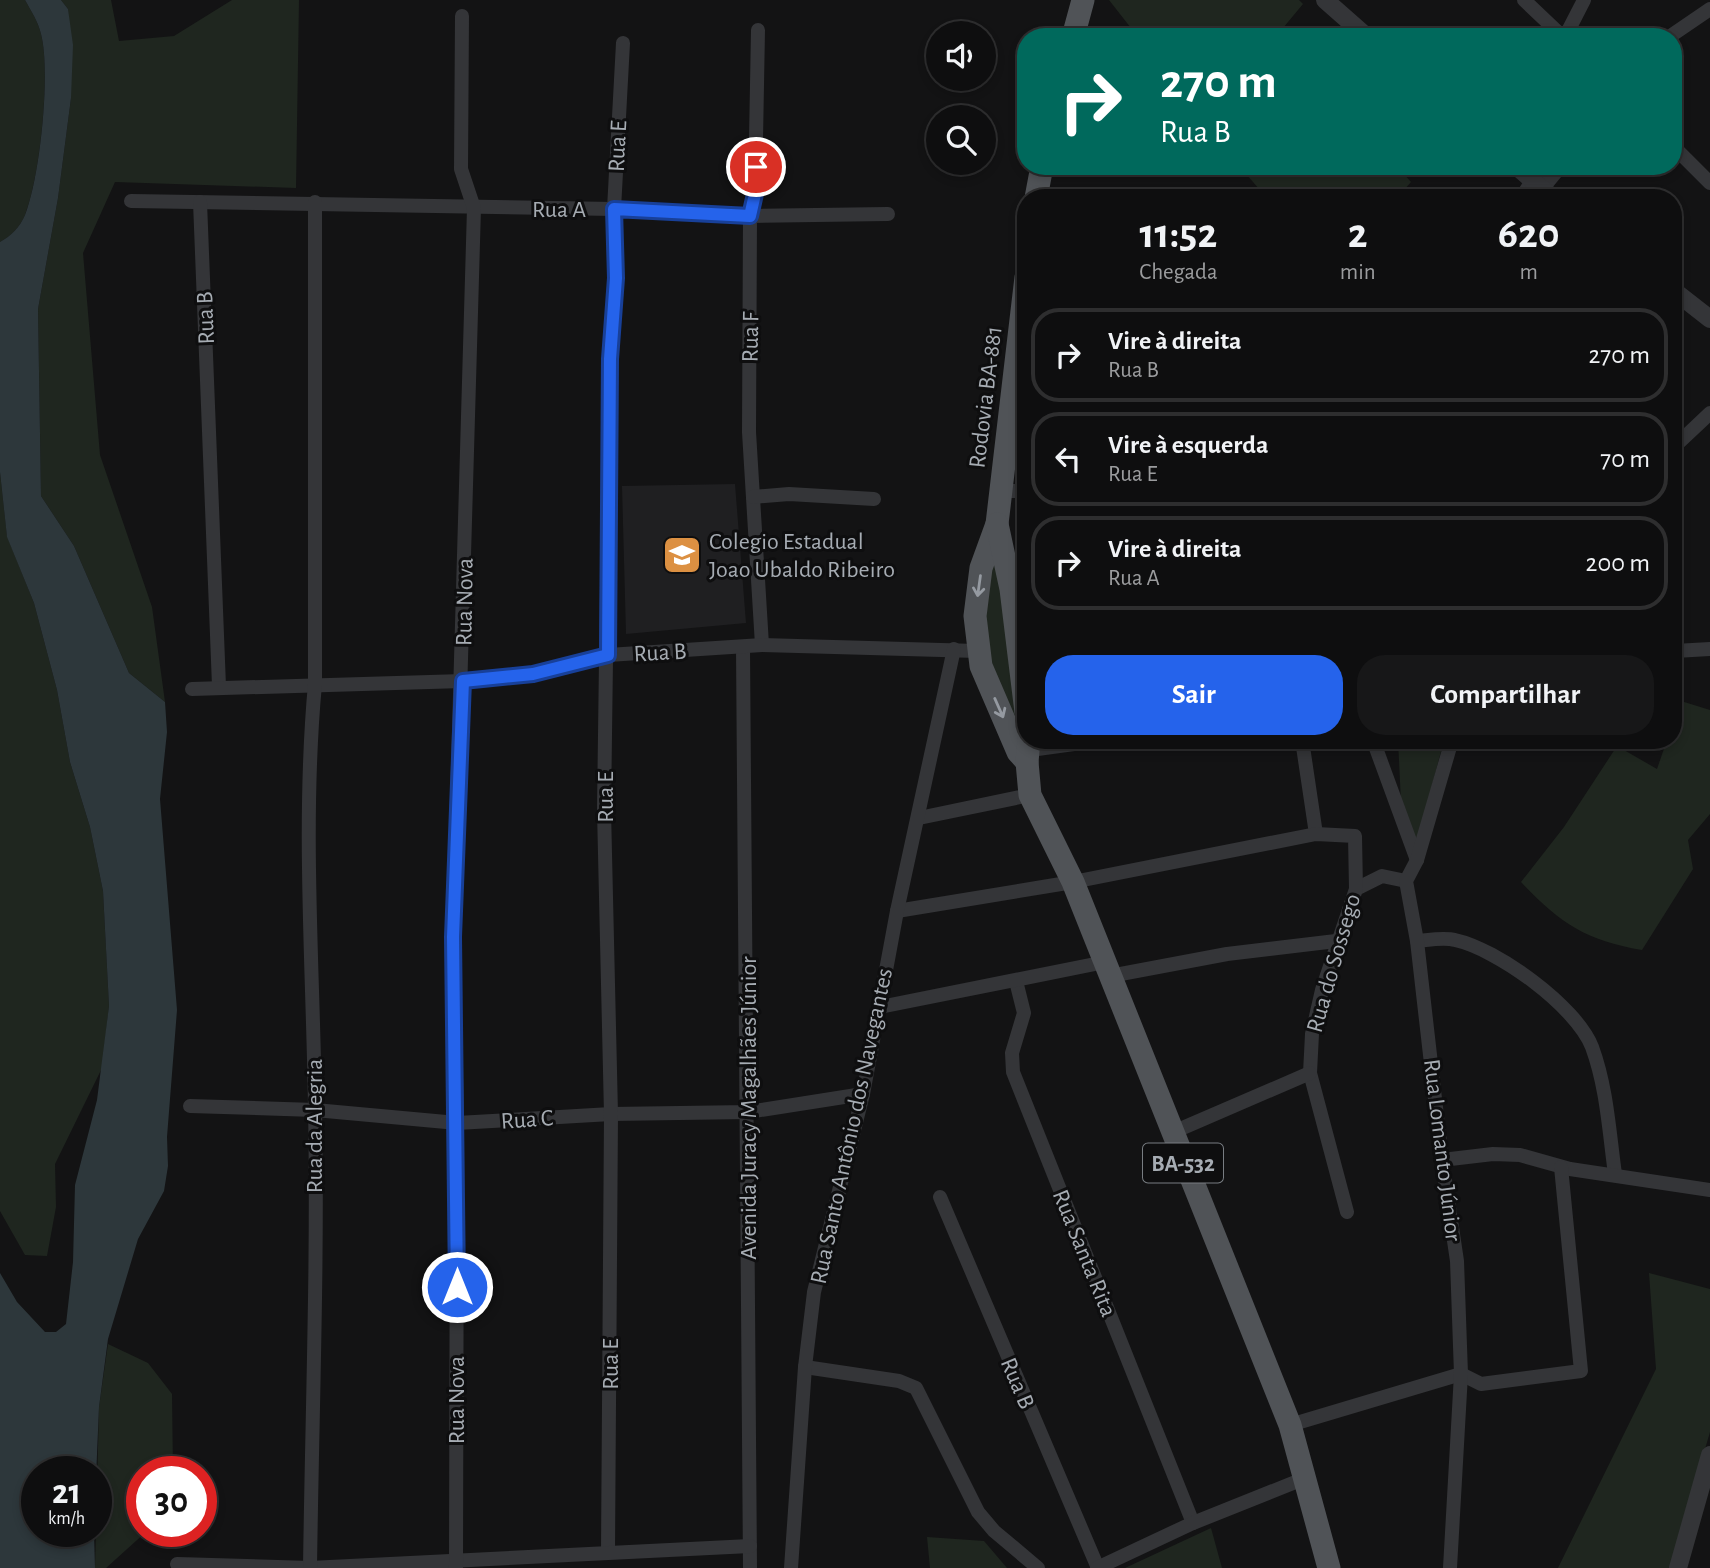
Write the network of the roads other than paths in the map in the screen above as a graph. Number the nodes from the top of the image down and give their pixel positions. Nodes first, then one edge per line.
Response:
1 (1083, 0) edge
2 (1325, 0) edge
3 (1524, 0) edge
4 (1584, 0) edge
5 (1710, 9) edge
6 (462, 16) dead end
7 (1075, 28) edge
8 (1357, 28) edge
9 (1554, 28) edge
10 (1569, 28) edge
11 (1682, 28) edge
12 (758, 30) dead end
13 (622, 43) dead end
14 (1682, 155) edge
15 (1526, 175) edge
16 (1554, 175) edge
17 (1710, 183) edge
18 (1542, 189) edge
19 (131, 201) dead end
20 (200, 202) junction
21 (315, 202) junction
22 (474, 208) junction
23 (614, 209) junction
24 (888, 215) dead end
25 (750, 216) junction
26 (1682, 297) edge
27 (1710, 319) edge
28 (1017, 374) edge
29 (1710, 413) edge
30 (1682, 439) edge
31 (1000, 491) junction
32 (1017, 491) edge
33 (753, 497) junction
34 (874, 499) dead end
35 (997, 524) junction
36 (1017, 586) edge
37 (762, 645) junction
38 (743, 648) junction
39 (954, 649) junction
40 (1710, 649) edge
41 (977, 651) junction
42 (1682, 651) edge
43 (608, 655) junction
44 (463, 681) junction
45 (315, 684) junction
46 (219, 686) junction
47 (192, 689) dead end
48 (1017, 733) edge
49 (1302, 749) edge
50 (1376, 749) edge
51 (1449, 749) edge
52 (1026, 751) edge
53 (1030, 795) junction
54 (919, 818) junction
55 (1316, 834) junction
56 (1418, 860) junction
57 (1406, 881) junction
58 (1073, 882) junction
59 (1356, 889) junction
60 (897, 911) junction
61 (1417, 940) junction
62 (1336, 941) junction
63 (1107, 969) junction
64 (1016, 981) junction
65 (880, 1007) junction
66 (1310, 1073) junction
67 (863, 1094) junction
68 (190, 1106) dead end
69 (315, 1110) junction
70 (748, 1112) junction
71 (611, 1114) junction
72 (457, 1123) junction
73 (1171, 1133) junction
74 (1442, 1160) junction
75 (1561, 1167) junction
76 (1615, 1174) junction
77 (1710, 1190) edge
78 (940, 1198) dead end
79 (1347, 1212) dead end
80 (804, 1367) junction
81 (1461, 1374) junction
82 (1290, 1426) junction
83 (1710, 1455) edge
84 (1303, 1479) junction
85 (1193, 1523) junction
86 (750, 1546) junction
87 (608, 1551) junction
88 (177, 1564) dead end
89 (456, 1564) edge
90 (310, 1568) edge
91 (750, 1568) edge
92 (791, 1568) edge
93 (1038, 1568) edge
94 (1097, 1568) edge
95 (1329, 1568) edge
96 (1450, 1568) edge
97 (1678, 1568) edge

1 - 7 main road
2 - 8 street
3 - 9 street
4 - 10 street
5 - 11 street
6 - 22 street, Rua Nova
12 - 25 street, Rua F
13 - 23 street, Rua E
14 - 17 street
15 - 18 street
16 - 18 street
19 - 20 street, Rua A
20 - 21 street, Rua A
20 - 46 street, Rua B
21 - 22 street, Rua A
21 - 45 street
22 - 23 street, Rua A
22 - 44 street, Rua Nova
23 - 25 street, Rua A
23 - 43 street, Rua E
24 - 25 street, Rua A
25 - 33 street, Rua F
26 - 27 street
28 - 31 main road, Rodovia BA-881 / BA-532
29 - 30 street
31 - 32 street
31 - 35 main road, Rodovia BA-881 / BA-532
33 - 34 street
33 - 37 street, Rua F
35 - 36 main road, BA-532
35 -> 41 main road, BA-532
37 - 38 street, Rua B
37 - 39 street, Rua B
38 - 43 street, Rua B
38 - 70 street, Avenida Juracy Magalhães Júnior
39 - 41 street, Rua B
39 - 54 street, Rua Santo Antônio dos Navegantes
40 - 42 street
41 -> 48 main road, BA-532
43 - 44 street, Rua B
43 - 71 street, Rua E
44 - 45 street, Rua B
44 - 72 street, Rua Nova
45 - 46 street, Rua B
45 - 69 street, Rua da Alegria
46 - 47 street, Rua B
49 - 55 street
50 - 56 street
51 - 56 street
52 - 53 main road, BA-532
53 - 54 street
53 - 58 main road, BA-532
54 - 60 street, Rua Santo Antônio dos Navegantes
55 - 58 street
55 - 59 street, Rua do Sossego
56 - 57 street
57 - 59 street
57 - 61 street, Rua Lomanto Júnior
58 - 60 street
58 - 63 main road, BA-532
59 - 62 street, Rua do Sossego
60 - 65 street, Rua Santo Antônio dos Navegantes
61 - 74 street, Rua Lomanto Júnior
61 - 76 street
62 - 63 street
62 - 66 street, Rua do Sossego
63 - 64 street
63 - 73 main road, BA-532
64 - 65 street
64 - 85 street, Rua Santa Rita
65 - 67 street, Rua Santo Antônio dos Navegantes
66 - 73 street
66 - 79 street, Rua do Sossego
67 - 70 street, Rua C
67 - 80 street, Rua Santo Antônio dos Navegantes
68 - 69 street, Rua C
69 - 72 street, Rua C
69 - 90 street, Rua da Alegria
70 - 71 street, Rua C
70 - 86 street, Avenida Juracy Magalhães Júnior
71 - 72 street, Rua C
71 - 87 street, Rua E
72 - 89 street, Rua Nova
73 - 82 main road, BA-532
74 - 75 street
74 - 81 street, Rua Lomanto Júnior
75 - 76 street
75 - 81 street
76 - 77 street
78 - 94 street, Rua B
80 - 92 street, Rua Santo Antônio dos Navegantes
80 - 93 street
81 - 82 street
81 - 96 street, Rua Lomanto Júnior
82 - 84 main road, BA-532
83 - 97 street
84 - 85 street
84 - 95 main road, BA-532
85 - 94 street
86 - 87 street
86 - 91 street, Avenida Juracy Magalhães Júnior
87 - 89 street
88 - 90 street
89 - 90 street

